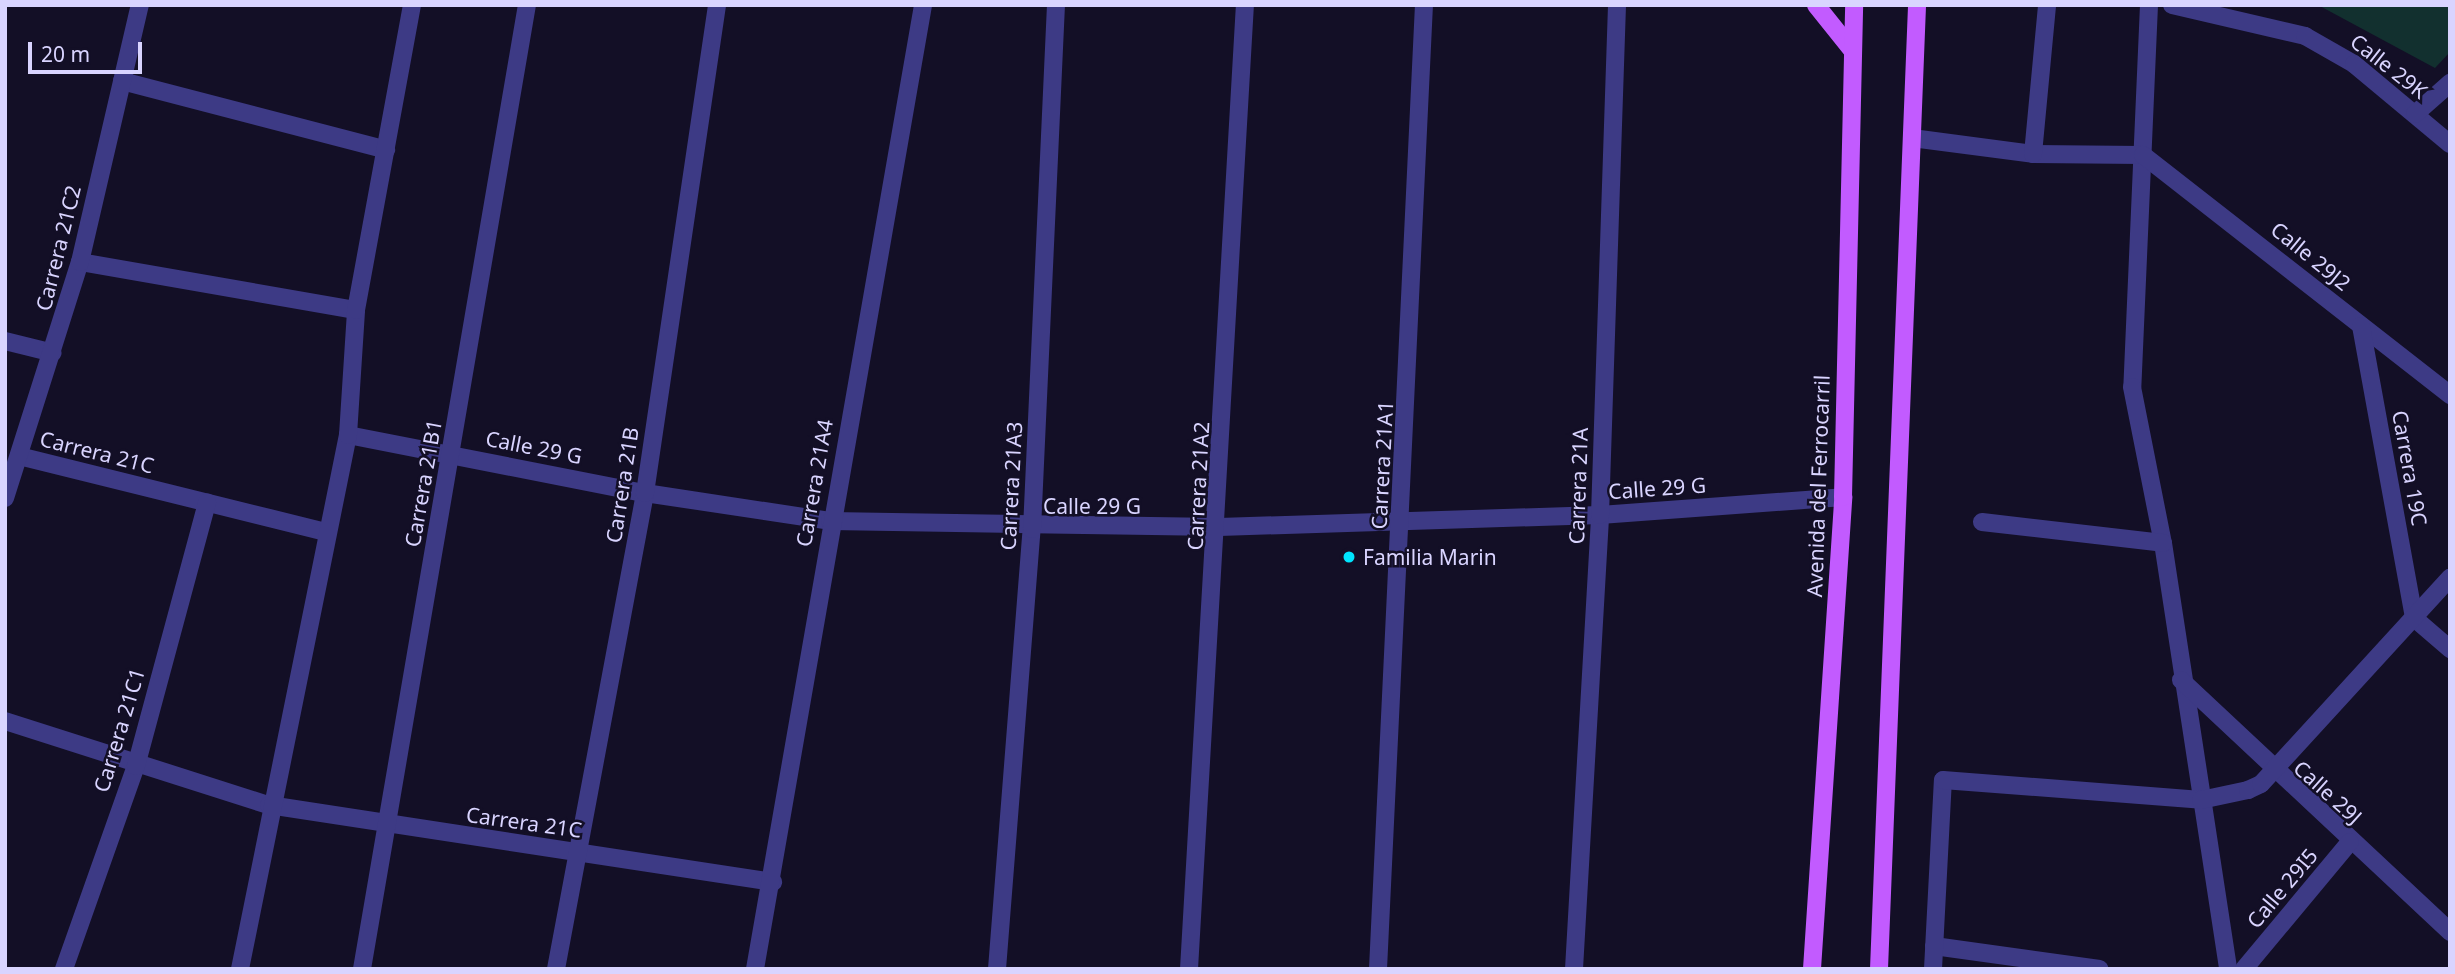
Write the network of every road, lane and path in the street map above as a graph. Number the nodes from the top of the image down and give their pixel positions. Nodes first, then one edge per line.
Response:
1 (140, 5) edge
2 (412, 5) edge
3 (527, 5) edge
4 (717, 5) edge
5 (923, 5) edge
6 (1056, 5) edge
7 (1245, 5) edge
8 (1424, 5) edge
9 (1617, 5) edge
10 (1816, 5) edge
11 (1854, 5) edge
12 (1917, 5) edge
13 (2047, 5) edge
14 (2150, 5) edge
15 (2172, 5) edge
16 (1852, 50) junction
17 (122, 81) junction
18 (2450, 83) edge
19 (2415, 114) junction
20 (1912, 138) junction
21 (2450, 144) edge
22 (386, 150) junction
23 (2033, 154) junction
24 (2143, 155) junction
25 (80, 262) junction
26 (356, 310) junction
27 (2361, 326) junction
28 (5, 341) edge
29 (53, 353) junction
30 (2450, 395) edge
31 (348, 435) junction
32 (451, 454) junction
33 (19, 456) junction
34 (645, 493) junction
35 (1843, 497) junction
36 (5, 498) edge
37 (207, 502) junction
38 (1600, 516) junction
39 (1403, 517) junction
40 (830, 521) junction
41 (1983, 522) dead end
42 (1219, 527) junction
43 (1032, 529) junction
44 (327, 532) junction
45 (2163, 543) junction
46 (2450, 578) edge
47 (2414, 618) junction
48 (2450, 649) edge
49 (2181, 680) junction
50 (5, 721) edge
51 (136, 766) junction
52 (2271, 771) junction
53 (2201, 800) junction
54 (268, 805) junction
55 (386, 825) junction
56 (2350, 842) junction
57 (579, 853) junction
58 (773, 882) junction
59 (2450, 932) edge
60 (1934, 946) junction
61 (2249, 967) edge
62 (64, 969) edge
63 (240, 969) edge
64 (362, 969) edge
65 (556, 969) edge
66 (755, 969) edge
67 (997, 969) edge
68 (1189, 969) edge
69 (1378, 969) edge
70 (1574, 969) edge
71 (1812, 969) edge
72 (1879, 969) edge
73 (1933, 969) edge
74 (2099, 969) edge
75 (2228, 969) edge

1 - 17 street, Carrera 21C2
2 - 22 street
3 - 32 street, Carrera 21B1
4 - 34 street, Carrera 21B
5 - 40 street, Carrera 21A4
6 - 43 street, Carrera 21A3
7 - 42 street, Carrera 21A2
8 - 39 street, Carrera 21A1
9 - 38 street, Carrera 21A
10 - 16 main road
11 - 16 main road, Avenida del Ferrocarril
12 - 20 main road
13 - 23 street
14 - 24 street
15 - 19 street, Calle 29K
16 - 35 main road, Avenida del Ferrocarril
17 - 22 street
17 - 25 street, Carrera 21C2
18 - 19 street
19 - 21 street, Calle 29K
20 - 23 street
20 - 72 main road
22 - 26 street
23 - 24 street
24 - 27 street, Calle 29J2
24 - 45 street
25 - 26 street
25 - 29 street, Carrera 21C2
26 - 31 street
27 - 30 street, Calle 29J2
27 - 47 street, Carrera 19C
28 - 29 street
29 - 33 street, Carrera 21C2
31 - 32 street, Calle 29 G
31 - 44 street
32 - 34 street, Calle 29 G
32 - 55 street, Carrera 21B1
33 - 36 street, Carrera 21C2
33 - 37 street, Carrera 21C
34 - 40 street, Calle 29 G
34 - 57 street, Carrera 21B
35 - 38 street, Calle 29 G
35 - 71 main road, Avenida del Ferrocarril
37 - 44 street, Carrera 21C
37 - 51 street, Carrera 21C1
38 - 39 street, Calle 29 G
38 - 70 street, Carrera 21A
39 - 42 street, Calle 29 G
39 - 69 street, Carrera 21A1
40 - 43 street, Calle 29 G
40 - 58 street, Carrera 21A4
41 - 45 street
42 - 43 street, Calle 29 G
42 - 68 street, Carrera 21A2
43 - 67 street, Carrera 21A3
44 - 54 street
45 - 49 street
46 - 47 street
47 - 48 street
47 - 52 street
49 - 52 street, Calle 29J
49 - 53 street
50 - 51 street, Carrera 21C
51 - 54 street, Carrera 21C
51 - 62 street, Carrera 21C1
52 - 53 street
52 - 56 street, Calle 29J
53 - 60 street
53 - 75 street
54 - 55 street, Carrera 21C
54 - 63 street
55 - 57 street, Carrera 21C
55 - 64 street, Carrera 21B1
56 - 59 street, Calle 29J
56 - 61 street, Calle 29I5
57 - 58 street, Carrera 21C
57 - 65 street, Carrera 21B
58 - 66 street, Carrera 21A4
60 - 73 street
60 - 74 street

